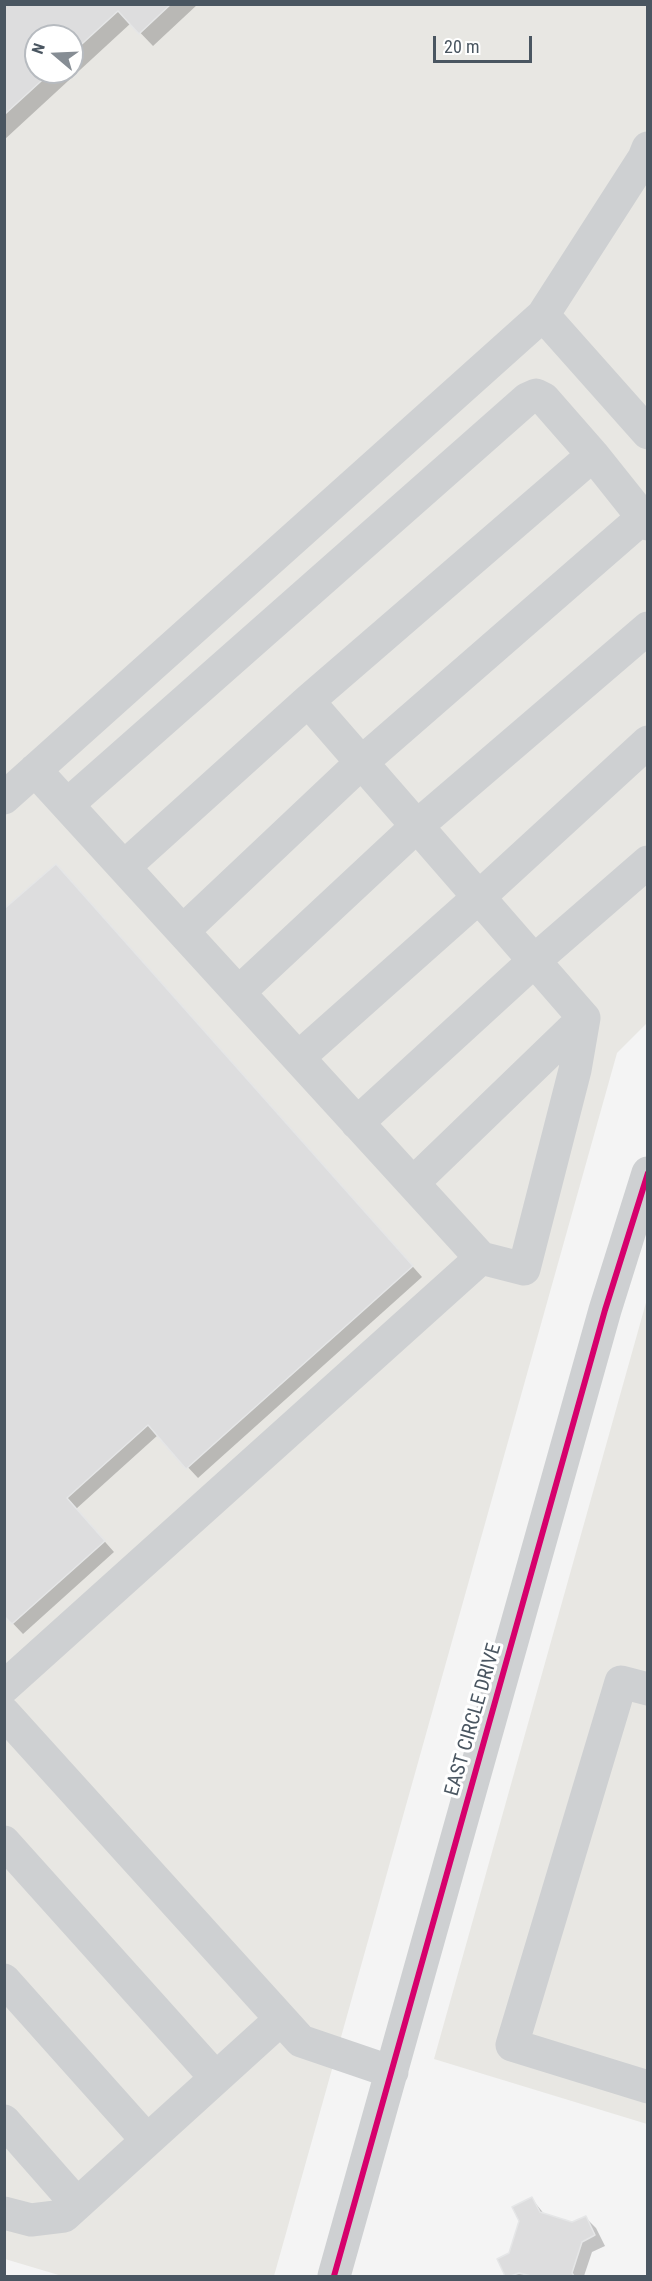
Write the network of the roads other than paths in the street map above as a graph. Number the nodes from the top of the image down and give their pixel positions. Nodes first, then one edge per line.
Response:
1 (648, 148) edge
2 (543, 315) junction
3 (648, 433) edge
4 (593, 454) junction
5 (646, 518) edge
6 (648, 628) edge
7 (308, 701) junction
8 (648, 742) edge
9 (362, 762) junction
10 (35, 770) junction
11 (4, 798) edge
12 (67, 805) junction
13 (417, 826) junction
14 (648, 862) edge
15 (124, 867) junction
16 (479, 897) junction
17 (183, 931) junction
18 (534, 961) junction
19 (239, 992) junction
20 (584, 1018) junction
21 (299, 1058) junction
22 (357, 1122) junction
23 (648, 1173) edge
24 (413, 1183) junction
25 (481, 1258) junction
26 (4, 1687) edge
27 (648, 1689) edge
28 (4, 1713) edge
29 (4, 1842) edge
30 (4, 1980) edge
31 (281, 2019) junction
32 (392, 2072) junction
33 (216, 2078) junction
34 (648, 2087) edge
35 (4, 2121) edge
36 (147, 2140) junction
37 (77, 2204) junction
38 (4, 2213) edge
39 (334, 2277) edge

1 - 2 street
2 - 3 street
2 - 10 street
4 - 5 street
4 - 7 street
4 - 12 street
5 - 9 street
6 - 13 street
7 - 9 street
7 - 15 street
8 - 16 street
9 - 13 street
9 - 17 street
10 - 11 street
10 - 12 street
12 - 15 street
13 - 16 street
13 - 19 street
14 - 18 street
15 - 17 street
16 - 18 street
16 - 21 street
17 - 19 street
18 - 20 street
18 - 22 street
19 - 21 street
20 - 24 street
20 - 25 street
21 - 22 street
22 - 24 street
23 - 32 street, EAST CIRCLE DRIVE
24 - 25 street
25 - 26 street
27 - 34 street
28 - 31 street
29 - 33 street
30 - 36 street
31 - 32 street
31 - 33 street
32 - 39 street, EAST CIRCLE DRIVE
33 - 36 street
35 - 37 street
36 - 37 street
37 - 38 street

